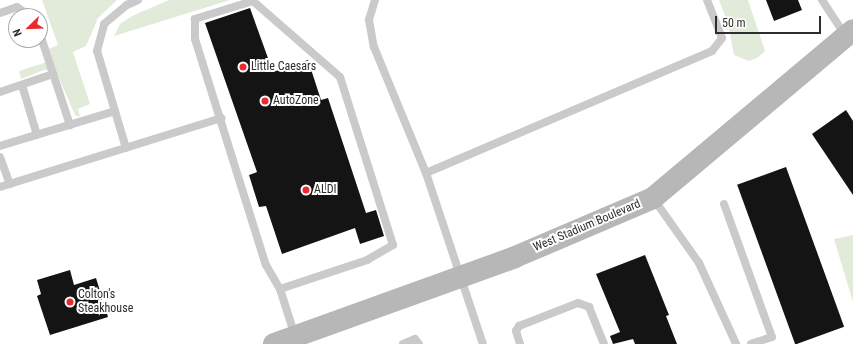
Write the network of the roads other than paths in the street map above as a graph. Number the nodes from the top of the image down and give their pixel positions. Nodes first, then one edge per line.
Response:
1 (138, 0) edge
2 (375, 0) edge
3 (707, 0) edge
4 (822, 0) edge
5 (849, 32) edge
6 (45, 48) edge
7 (53, 74) junction
8 (22, 85) junction
9 (0, 92) edge
10 (115, 111) junction
11 (221, 118) junction
12 (70, 125) junction
13 (37, 135) junction
14 (0, 146) edge
15 (126, 148) junction
16 (0, 157) edge
17 (426, 173) junction
18 (10, 184) junction
19 (0, 187) edge
20 (653, 198) junction
21 (724, 204) dead end
22 (460, 277) junction
23 (280, 289) junction
24 (774, 340) edge
25 (297, 341) edge
26 (274, 344) edge
27 (403, 344) edge
28 (420, 344) edge
29 (483, 344) edge
30 (520, 344) edge
31 (604, 344) edge
32 (736, 344) edge
33 (751, 344) edge

1 - 10 lane
2 - 17 lane
3 - 17 lane
4 - 5 lane
5 - 20 main road, West Stadium Boulevard
6 - 7 lane
7 - 8 lane
7 - 12 lane
8 - 9 lane
8 - 13 lane
10 - 12 lane
10 - 15 lane
11 - 15 lane
11 - 23 lane
11 - 23 lane
12 - 13 lane
13 - 14 lane
15 - 18 lane
16 - 18 lane
17 - 22 lane
18 - 19 lane
20 - 22 main road, West Stadium Boulevard
20 - 32 lane
21 - 24 lane
22 - 25 main road, West Stadium Boulevard
22 - 29 lane
23 - 25 lane
24 - 33 lane
25 - 26 main road, West Stadium Boulevard
27 - 28 lane
30 - 31 lane

